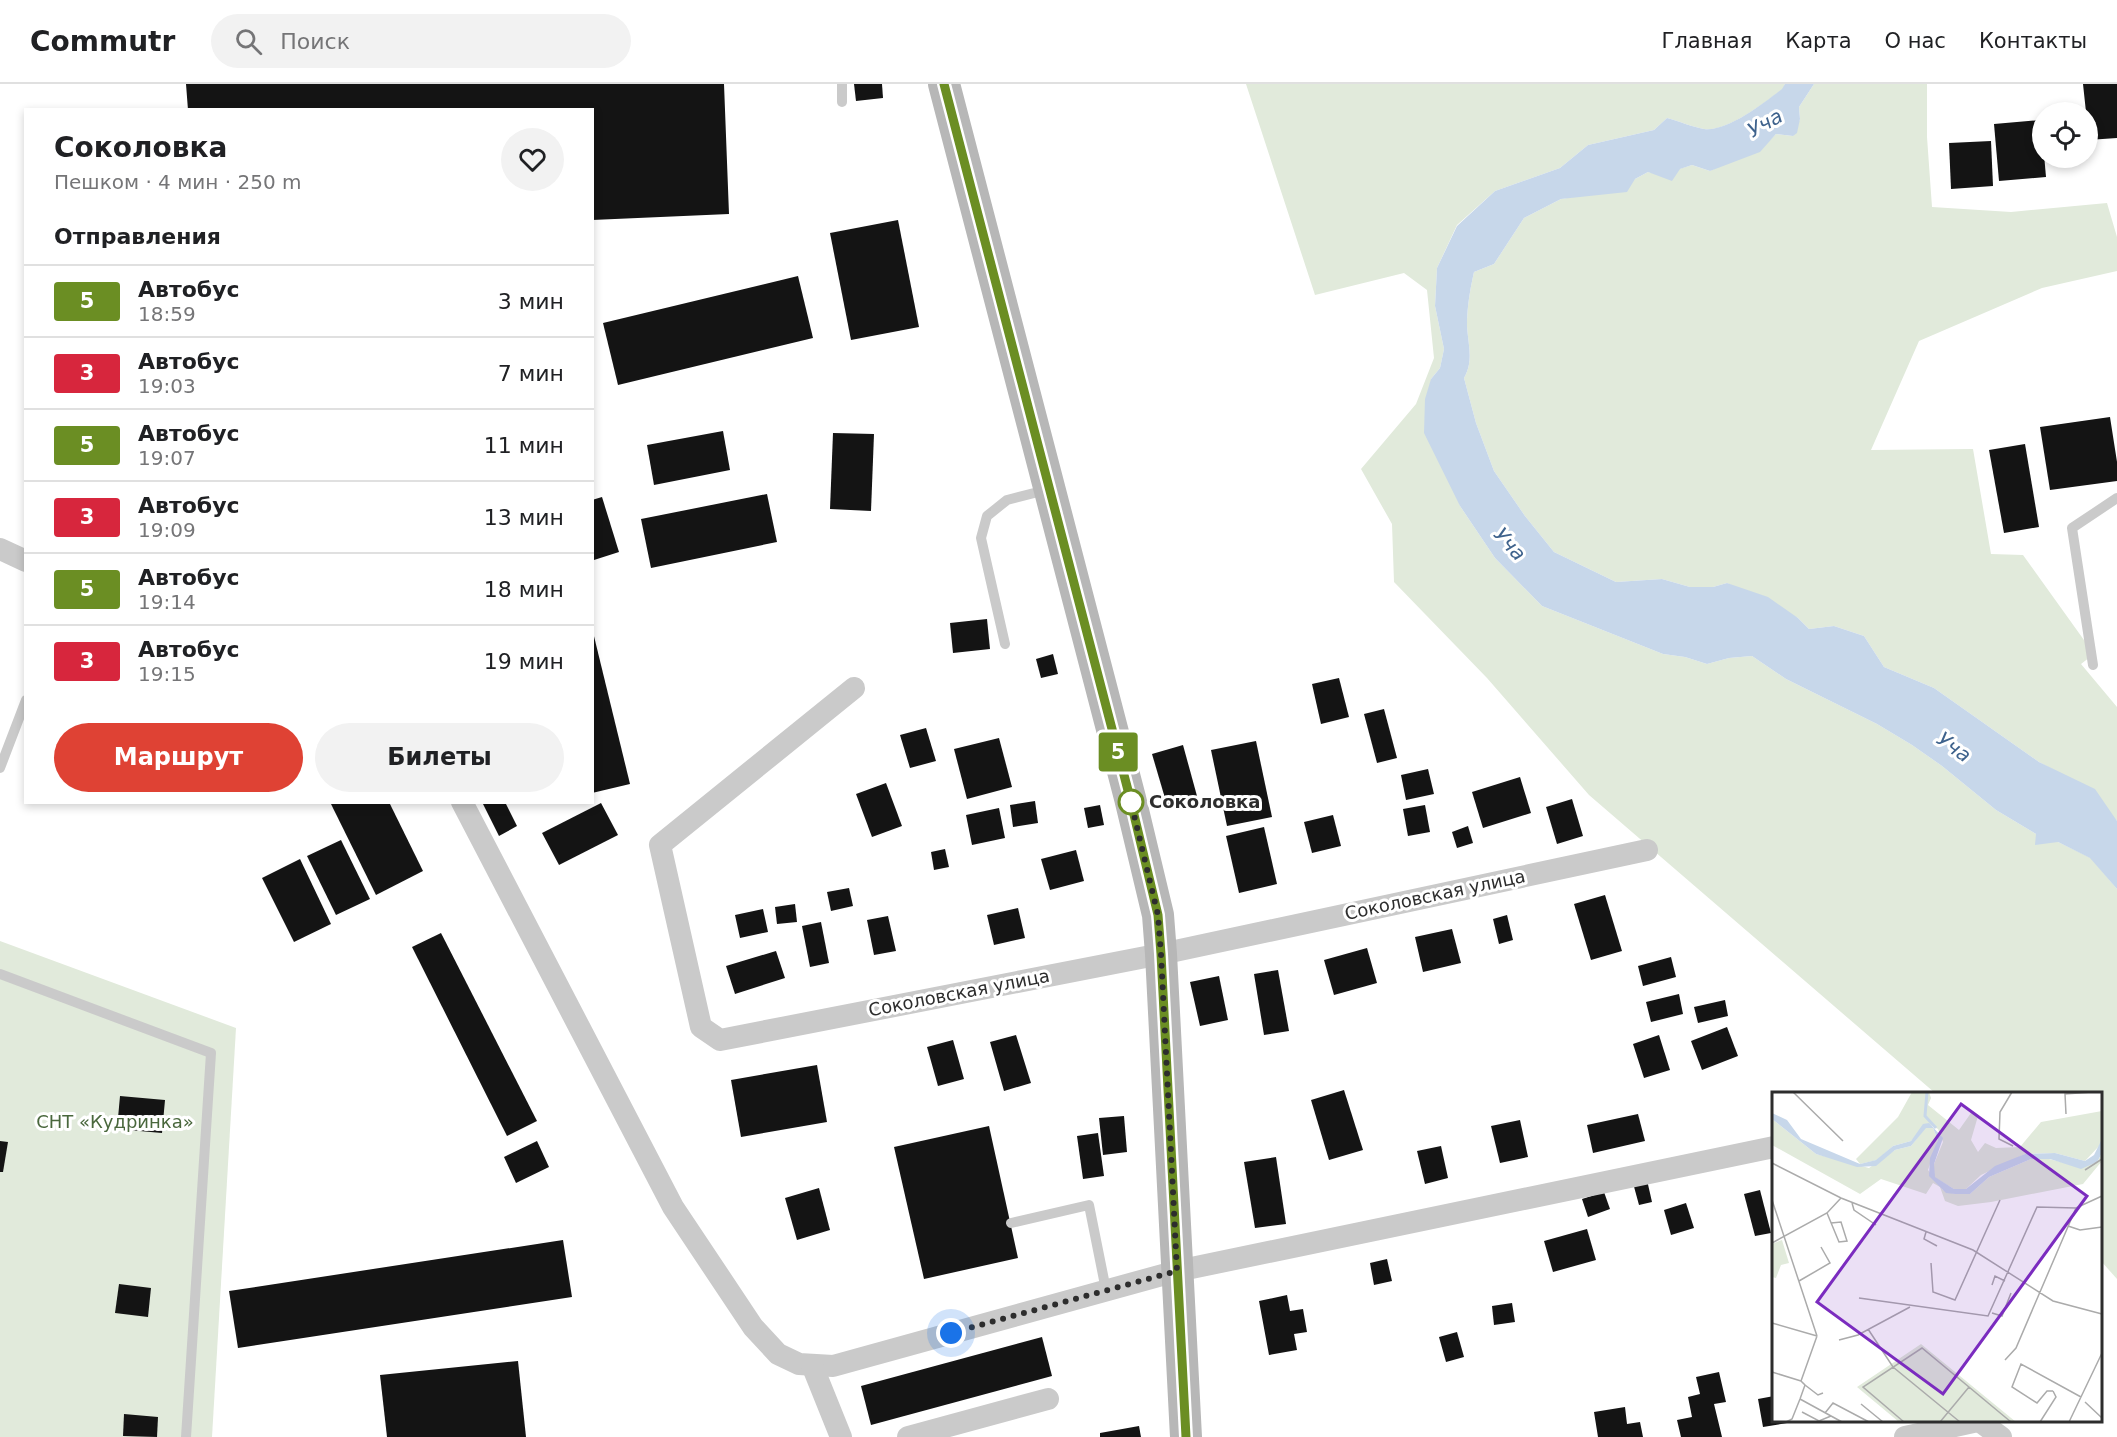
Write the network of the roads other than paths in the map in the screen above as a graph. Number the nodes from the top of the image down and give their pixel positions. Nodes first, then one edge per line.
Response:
1 (842, 84) edge
2 (944, 84) edge
3 (842, 102) dead end
4 (1050, 490) junction
5 (2117, 498) edge
6 (0, 549) edge
7 (24, 560) edge
8 (1005, 644) dead end
9 (2093, 665) dead end
10 (854, 688) dead end
11 (24, 705) edge
12 (0, 768) edge
13 (463, 804) edge
14 (1647, 850) dead end
15 (1161, 954) junction
16 (0, 974) edge
17 (1772, 1147) edge
18 (1011, 1223) dead end
19 (1177, 1271) junction
20 (1106, 1290) junction
21 (812, 1365) junction
22 (1048, 1399) dead end
23 (1973, 1422) edge
24 (1979, 1422) edge
25 (186, 1437) edge
26 (841, 1437) edge
27 (908, 1437) edge
28 (1186, 1437) edge
29 (1905, 1437) edge
30 (2001, 1437) edge

1 - 3 lane
2 - 4 street
4 - 8 lane
4 - 15 street
5 - 9 lane
6 - 7 street
10 - 15 street, Соколовская улица
11 - 12 lane
13 - 21 street
14 - 15 street, Соколовская улица
15 - 19 street
16 - 25 lane
17 - 19 street
18 - 20 lane
19 - 20 street
19 - 28 street
20 - 21 street
21 - 26 street
22 - 27 street
23 - 29 street
24 - 30 street

